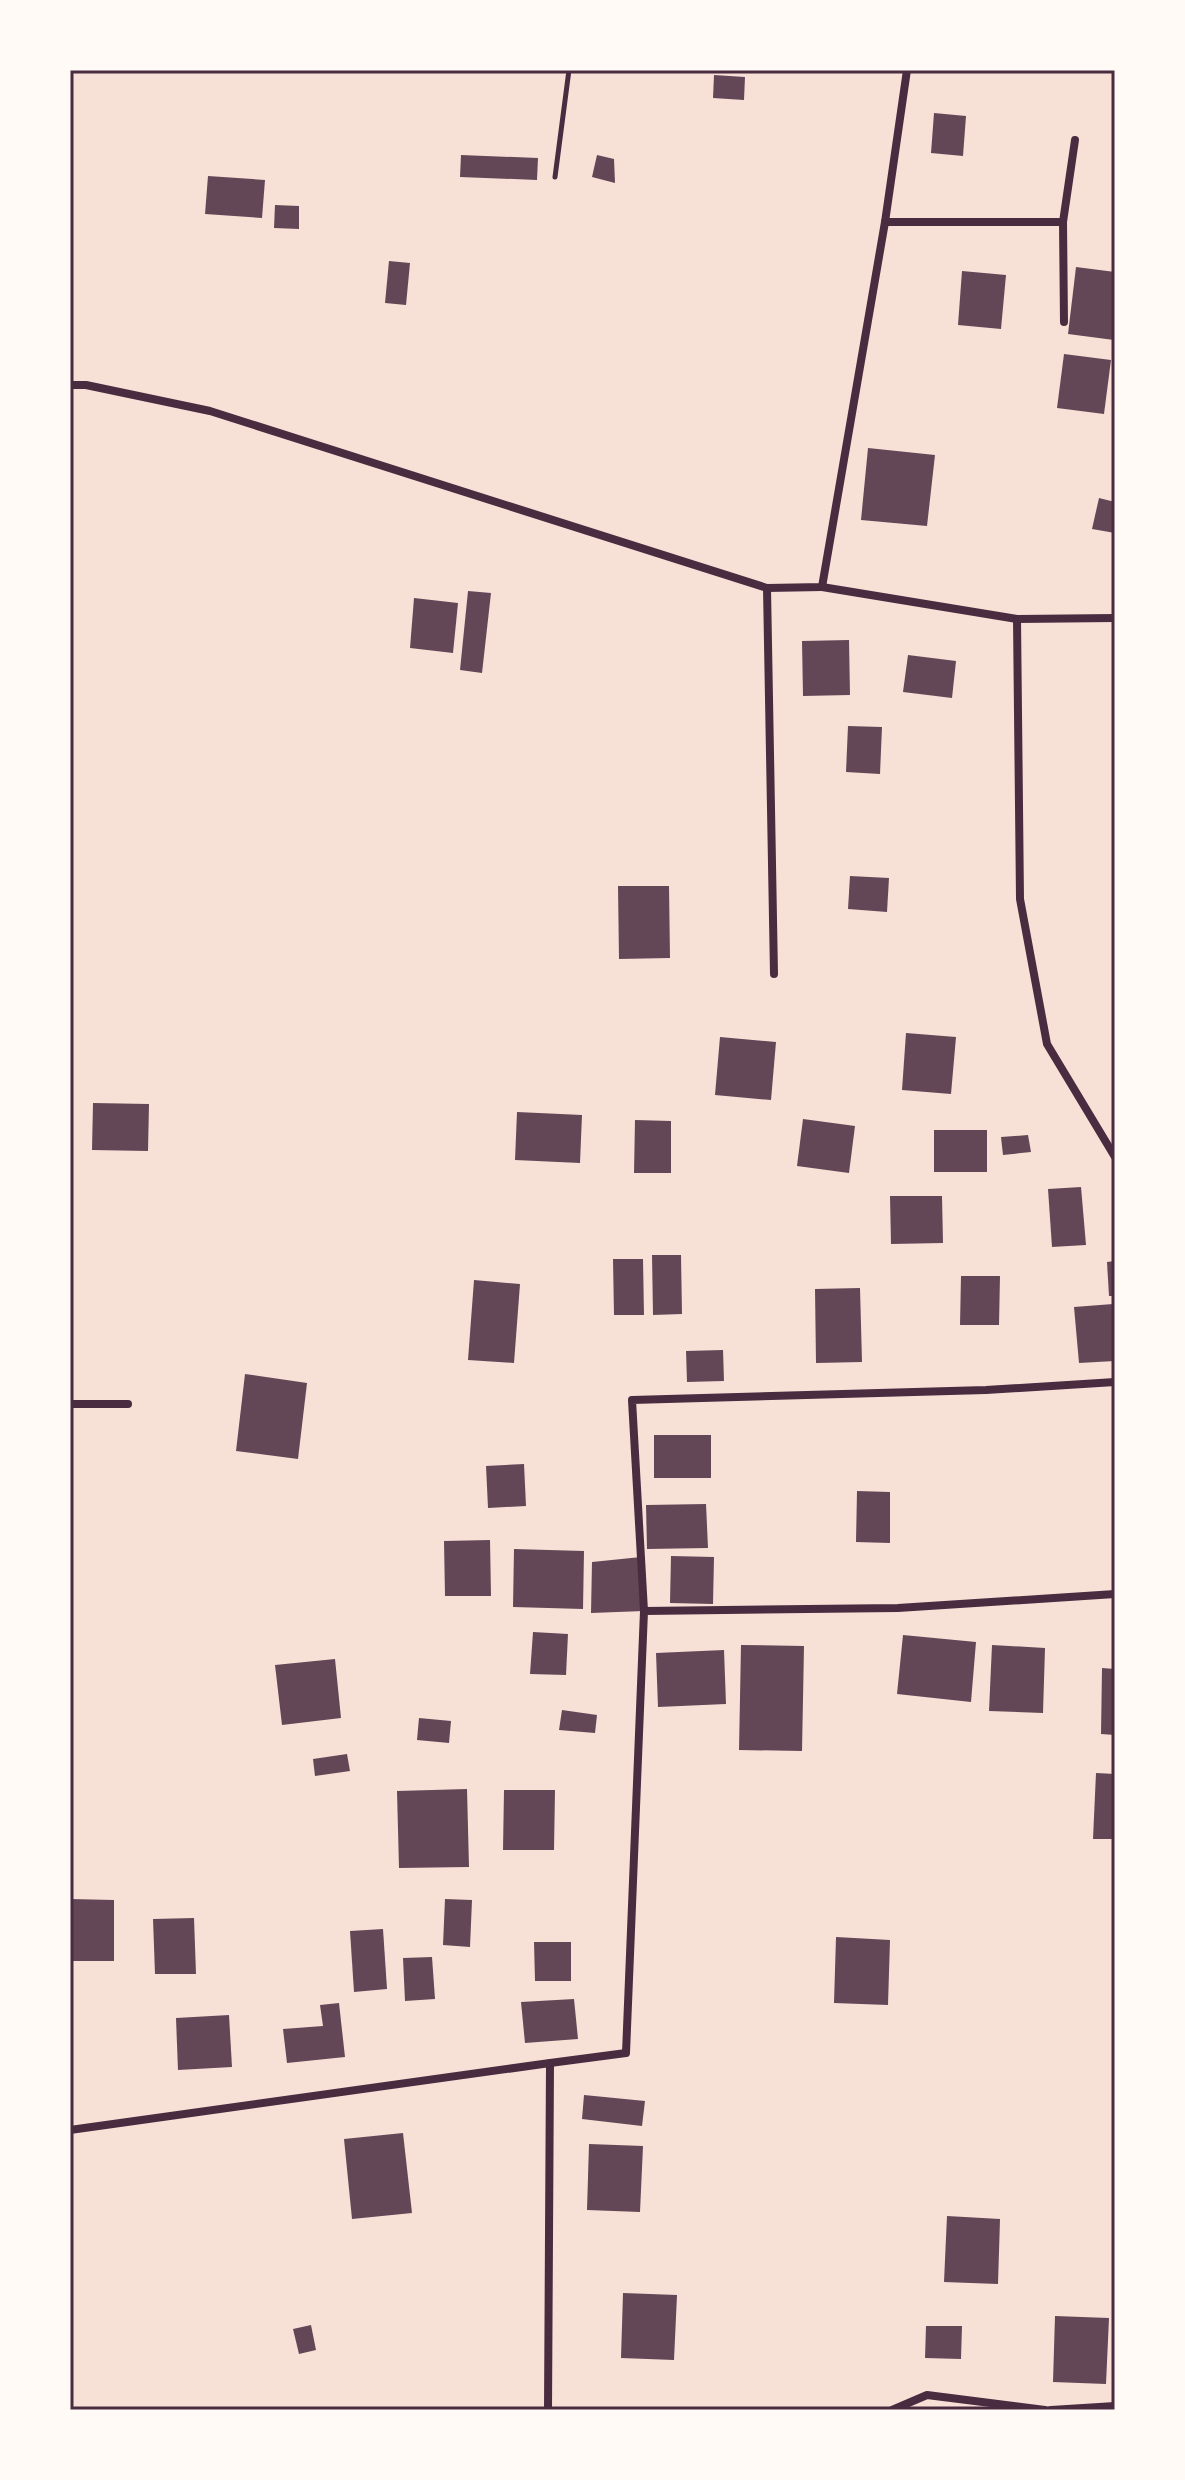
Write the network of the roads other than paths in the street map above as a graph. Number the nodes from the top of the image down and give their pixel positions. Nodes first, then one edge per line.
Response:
1 (907, 70) edge
2 (1075, 140) dead end
3 (885, 222) junction
4 (1063, 222) junction
5 (1064, 322) dead end
6 (70, 385) edge
7 (822, 587) junction
8 (767, 588) junction
9 (1115, 618) edge
10 (1017, 619) junction
11 (774, 974) dead end
12 (1115, 1157) edge
13 (1115, 1382) edge
14 (70, 1404) edge
15 (128, 1404) dead end
16 (1115, 1594) edge
17 (644, 1611) junction
18 (550, 2063) junction
19 (70, 2130) edge
20 (1115, 2406) edge
21 (548, 2410) edge
22 (892, 2410) edge
23 (1045, 2410) edge
24 (1051, 2410) edge

1 - 3 street
2 - 4 street
3 - 4 street
3 - 7 street
4 - 5 street
6 - 8 street
7 - 8 street
7 - 10 street
8 - 11 street
9 - 10 street
10 - 12 street
13 - 17 street
14 - 15 street
16 - 17 street
17 - 18 street
18 - 19 street
18 - 21 street
20 - 24 street
22 - 23 street

